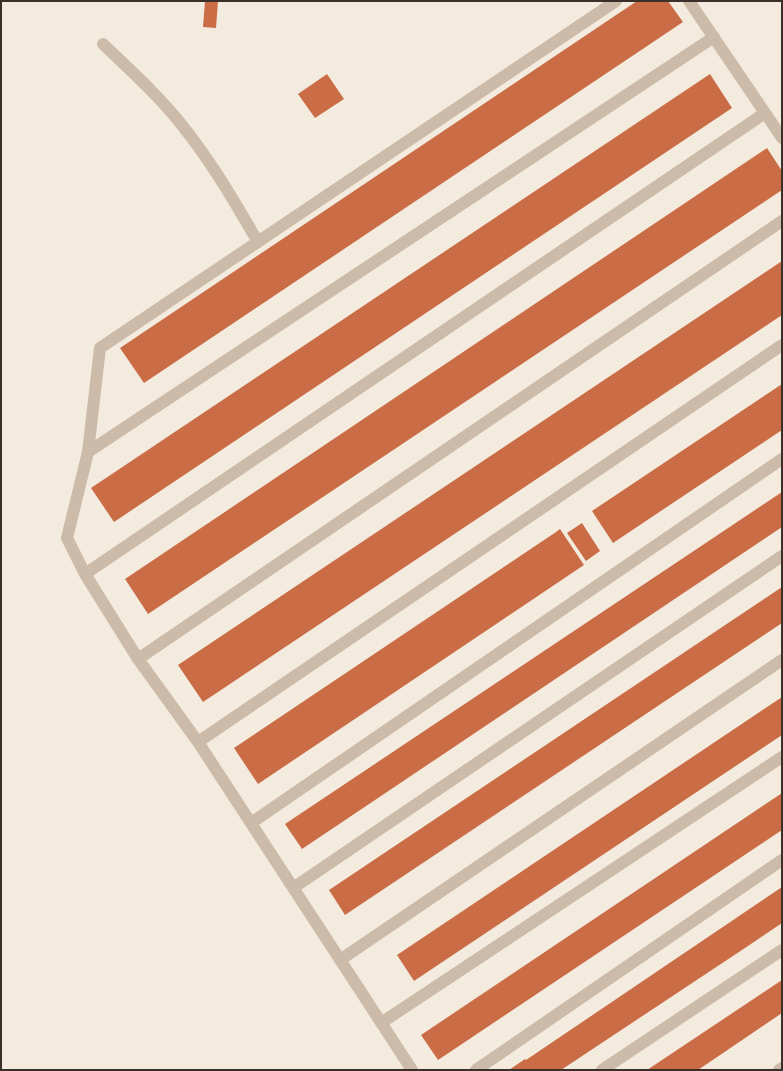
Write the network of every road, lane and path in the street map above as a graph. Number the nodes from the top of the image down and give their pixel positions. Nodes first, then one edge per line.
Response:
1 (616, 1) edge
2 (689, 1) edge
3 (714, 37) junction
4 (103, 44) dead end
5 (765, 113) junction
6 (782, 138) edge
7 (782, 221) edge
8 (258, 242) junction
9 (782, 345) edge
10 (88, 452) junction
11 (782, 459) edge
12 (782, 556) edge
13 (85, 574) junction
14 (138, 658) junction
15 (782, 660) edge
16 (198, 742) junction
17 (782, 757) edge
18 (250, 823) junction
19 (782, 860) edge
20 (293, 888) junction
21 (782, 950) edge
22 (340, 960) junction
23 (382, 1023) junction
24 (412, 1070) edge
25 (476, 1070) edge
26 (602, 1070) edge

1 - 8 lane
2 - 3 lane
3 - 5 lane
3 - 10 lane
4 - 8 lane
5 - 6 lane
5 - 13 lane
7 - 14 lane
8 - 10 lane
9 - 16 lane
10 - 13 lane
11 - 18 lane
12 - 20 lane
13 - 14 lane
14 - 16 lane
15 - 22 lane
16 - 18 lane
17 - 23 lane
18 - 20 lane
19 - 25 lane
20 - 22 lane
21 - 26 lane
22 - 23 lane
23 - 24 lane

